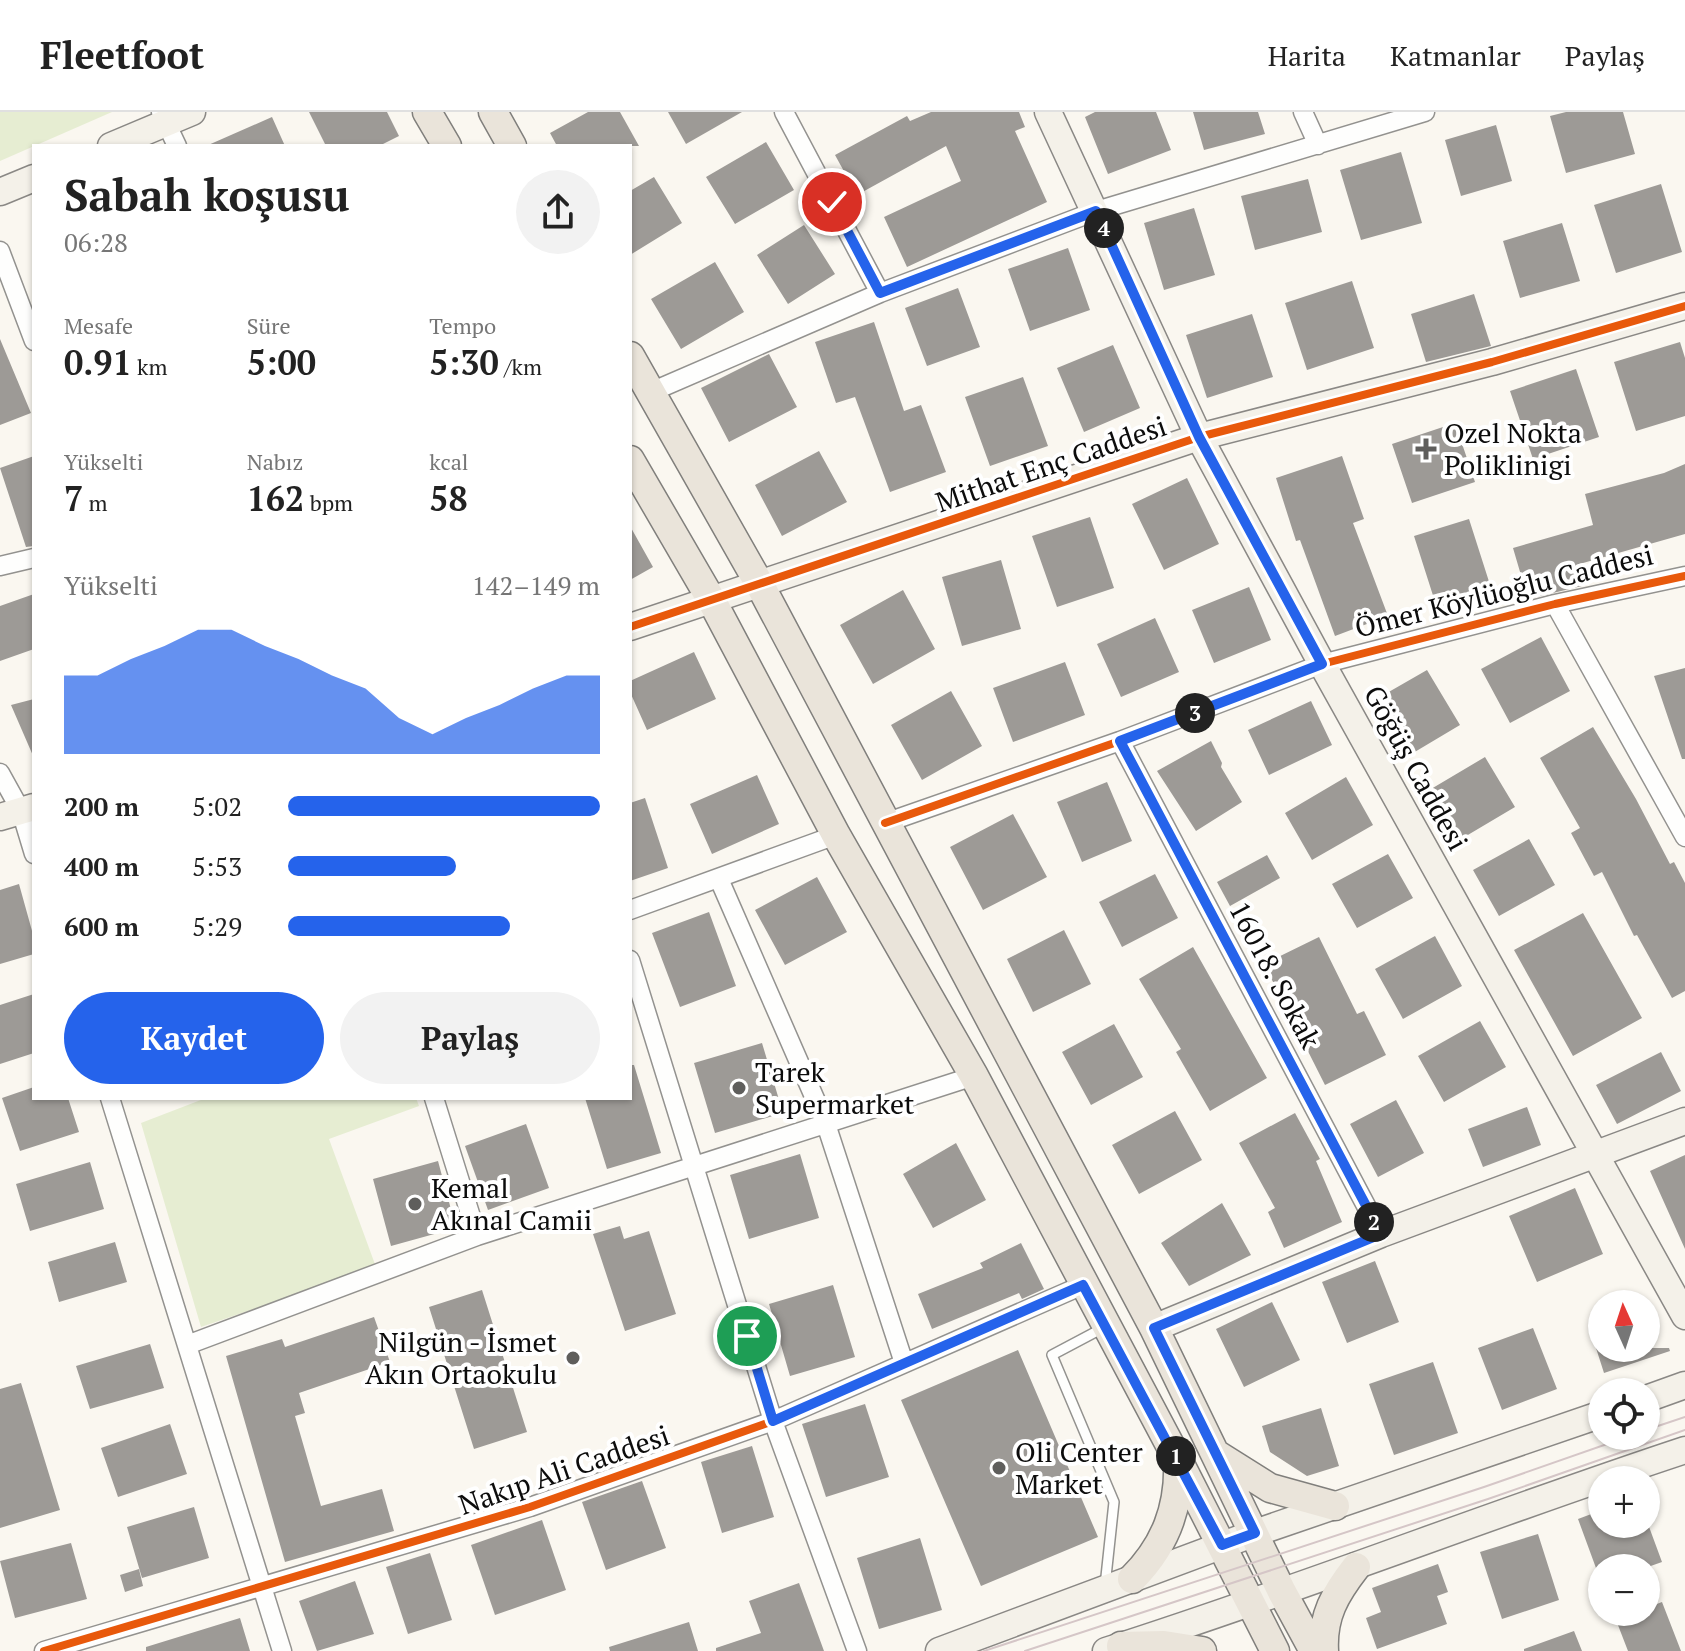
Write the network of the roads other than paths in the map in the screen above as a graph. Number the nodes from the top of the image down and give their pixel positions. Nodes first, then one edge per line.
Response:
1 (192, 112) edge
2 (427, 112) edge
3 (493, 112) edge
4 (784, 112) edge
5 (1048, 112) edge
6 (1303, 112) edge
7 (1425, 112) edge
8 (168, 127) edge
9 (117, 144) edge
10 (446, 144) edge
11 (511, 144) edge
12 (1318, 145) junction
13 (32, 179) edge
14 (0, 192) edge
15 (1096, 211) junction
16 (0, 251) edge
17 (880, 293) junction
18 (1685, 306) edge
19 (32, 336) edge
20 (632, 359) edge
21 (651, 392) junction
22 (1199, 437) junction
23 (632, 463) edge
24 (32, 558) edge
25 (0, 566) edge
26 (1685, 576) edge
27 (760, 585) junction
28 (712, 601) junction
29 (1555, 604) junction
30 (632, 626) edge
31 (1322, 664) junction
32 (1120, 741) junction
33 (0, 773) edge
34 (18, 812) edge
35 (885, 823) junction
36 (836, 835) junction
37 (1685, 837) edge
38 (32, 849) edge
39 (719, 879) junction
40 (632, 909) edge
41 (632, 966) edge
42 (974, 1076) junction
43 (111, 1100) edge
44 (435, 1100) edge
45 (1685, 1121) edge
46 (826, 1124) junction
47 (1595, 1155) junction
48 (695, 1164) junction
49 (1381, 1234) junction
50 (477, 1236) junction
51 (1083, 1285) junction
52 (1685, 1316) edge
53 (1106, 1326) junction
54 (1154, 1328) junction
55 (187, 1345) junction
56 (904, 1363) junction
57 (1685, 1385) edge
58 (1660, 1394) edge
59 (1588, 1419) edge
60 (773, 1421) junction
61 (1685, 1450) edge
62 (1215, 1453) junction
63 (1178, 1460) junction
64 (1335, 1506) junction
65 (1255, 1533) junction
66 (1222, 1545) junction
67 (1356, 1567) junction
68 (1132, 1579) junction
69 (263, 1584) junction
70 (1105, 1589) junction
71 (1282, 1592) junction
72 (1252, 1604) junction
73 (1114, 1649) edge
74 (44, 1651) edge
75 (282, 1651) edge
76 (857, 1651) edge
77 (939, 1651) edge
78 (1202, 1651) edge
79 (1275, 1651) edge
80 (1314, 1651) edge
81 (1324, 1651) edge

1 - 8 main road
2 - 10 main road
3 - 11 main road
4 - 17 street
5 - 15 main road, Göğüş Caddesi
6 - 12 street
7 - 12 street
8 - 9 main road
12 - 15 street
13 - 14 main road
15 - 17 street
15 - 22 main road, Göğüş Caddesi
16 - 19 street
17 - 21 street
18 - 22 main road, Mithat Enç Caddesi
20 - 21 main road
21 - 27 main road
22 - 27 main road, Mithat Enç Caddesi
22 - 31 main road, Göğüş Caddesi
23 - 28 main road
24 - 25 street
26 - 29 street, Ömer Köylüoğlu Caddesi
27 - 28 main road, Mithat Enç Caddesi
27 - 35 main road
28 - 30 main road, Mithat Enç Caddesi
28 - 36 main road
29 - 31 street, Ömer Köylüoğlu Caddesi
29 - 37 street
31 - 32 street, Ömer Köylüoğlu Caddesi
31 - 47 main road, Göğüş Caddesi
32 - 35 street, Ömer Köylüoğlu Caddesi
32 - 49 street, 16018. Sokak
33 - 34 street
34 - 38 street
35 - 54 main road
36 - 39 street
36 - 42 main road
39 - 40 street
39 - 46 street
41 - 48 street
42 - 46 street
42 - 51 main road
43 - 55 street
44 - 50 street
45 - 47 main road
46 - 48 street
46 - 56 street
47 - 49 main road
47 - 52 main road, Göğüş Caddesi
48 - 50 street
48 - 60 street
49 - 54 main road
50 - 55 street
51 - 53 main road
51 - 56 street, Nakıp Ali Caddesi
53 - 63 main road
53 - 70 lane
54 - 62 main road
55 - 69 street
56 - 60 street, Nakıp Ali Caddesi
57 - 58 main road
59 - 64 main road
60 - 69 street, Nakıp Ali Caddesi
60 - 76 street
61 - 67 main road
62 - 64 main road
62 - 65 main road
63 - 66 main road
63 - 68 main road
64 - 65 main road
65 - 66 main road
65 - 71 main road
66 - 68 main road
66 - 72 main road
67 - 71 main road
67 - 81 main road
68 - 70 main road
69 - 74 street, Nakıp Ali Caddesi
69 - 75 street
70 - 77 main road
71 - 72 main road
71 - 80 main road
72 - 73 main road
72 - 79 main road
73 - 78 main road

